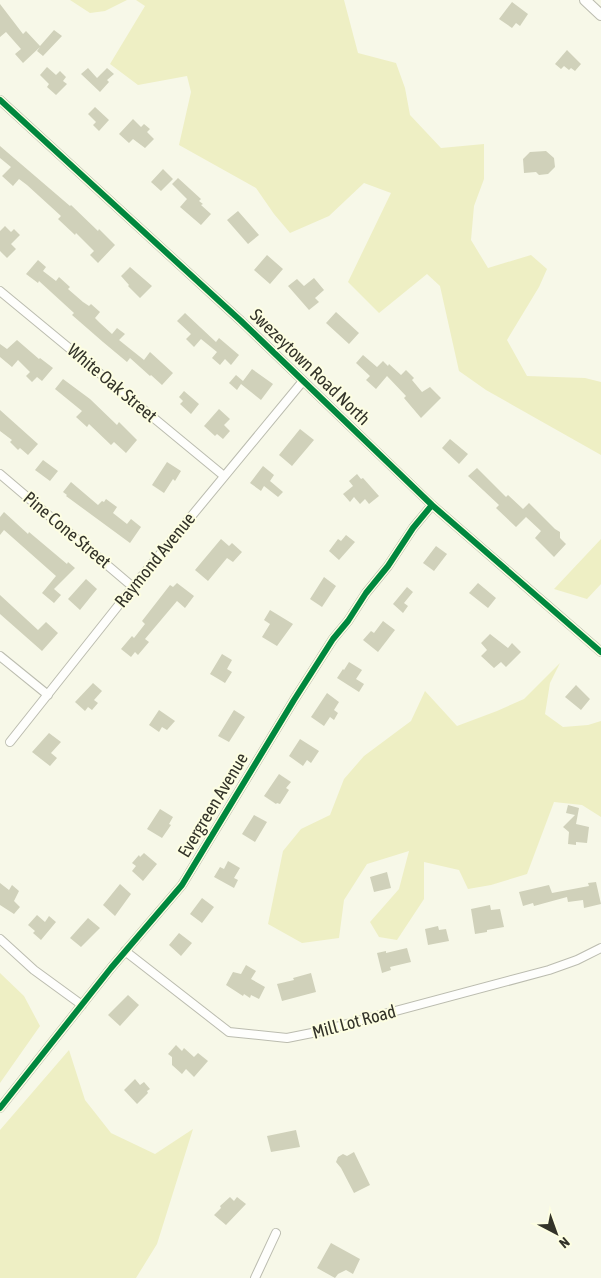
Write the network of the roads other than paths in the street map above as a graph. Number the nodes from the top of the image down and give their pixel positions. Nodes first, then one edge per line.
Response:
1 (585, 0) edge
2 (601, 15) edge
3 (0, 100) edge
4 (0, 291) edge
5 (303, 381) junction
6 (0, 474) edge
7 (224, 476) junction
8 (432, 505) junction
9 (134, 587) junction
10 (601, 652) edge
11 (0, 656) edge
12 (48, 695) junction
13 (10, 742) dead end
14 (0, 939) edge
15 (601, 948) edge
16 (125, 951) junction
17 (82, 1005) junction
18 (0, 1108) edge
19 (276, 1233) dead end
20 (255, 1278) edge

1 - 2 street
3 - 5 street, Swezeytown Road North
4 - 7 street, White Oak Street
5 - 7 street, Raymond Avenue
5 - 8 street, Swezeytown Road North
6 - 9 street, Pine Cone Street
7 - 9 street, Raymond Avenue
8 - 10 street, Swezeytown Road North
8 - 16 street, Evergreen Avenue
9 - 12 street, Raymond Avenue
11 - 12 street
12 - 13 street, Raymond Avenue
14 - 17 street
15 - 16 street, Mill Lot Road
16 - 17 street, Evergreen Avenue
17 - 18 street, Evergreen Avenue
19 - 20 street

